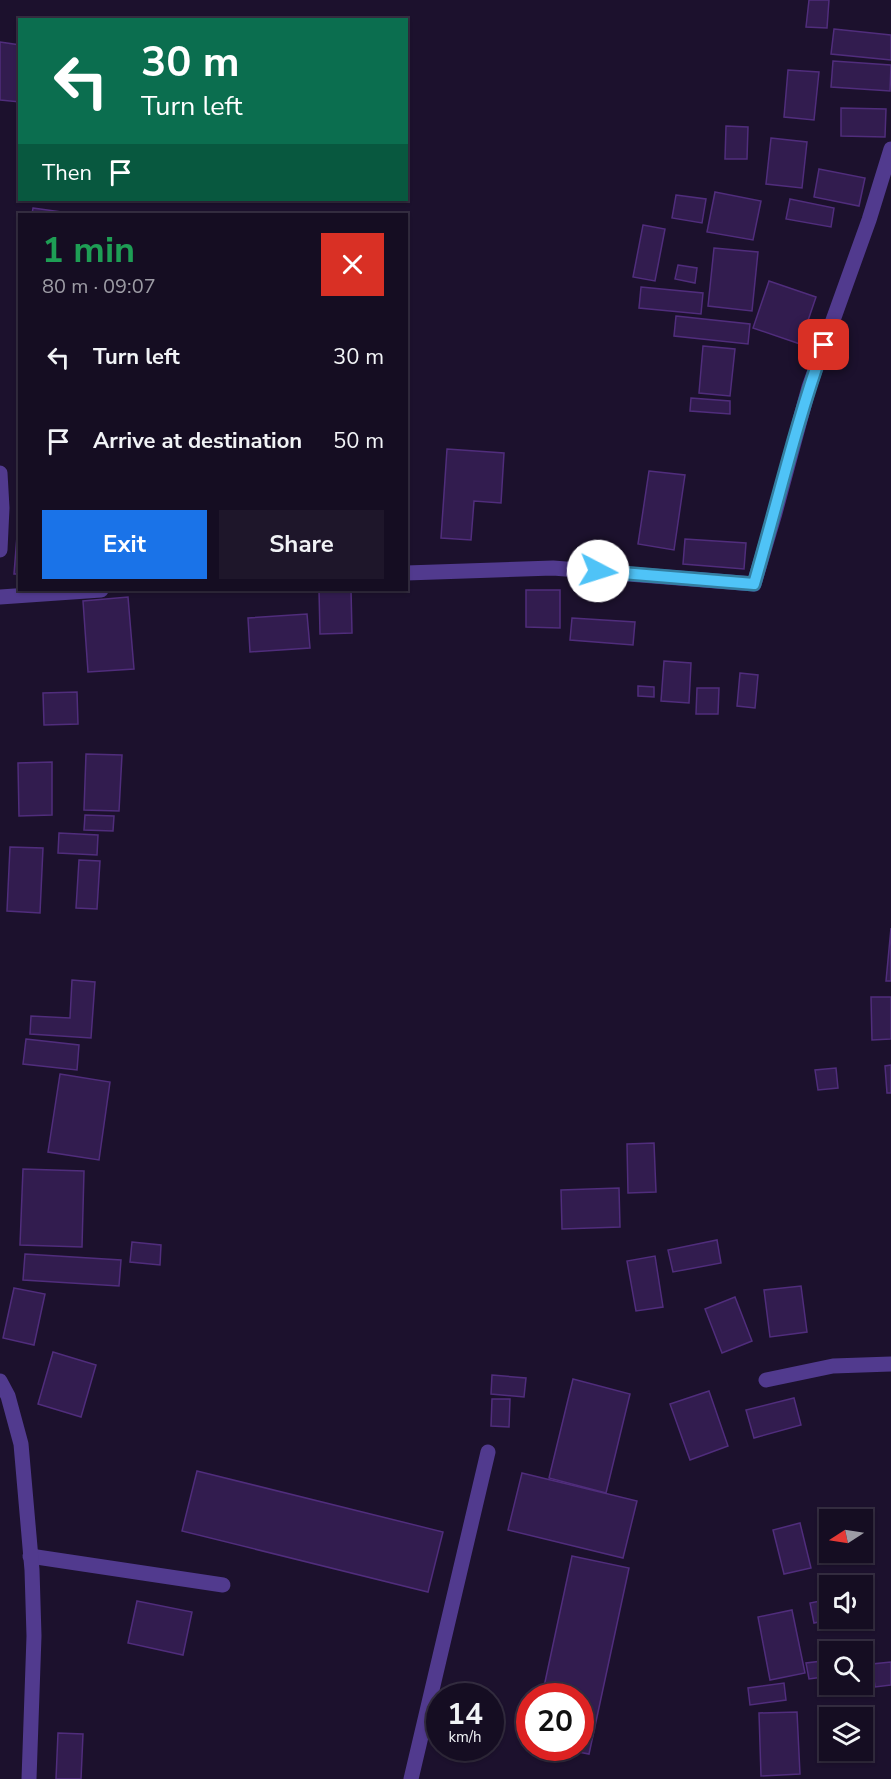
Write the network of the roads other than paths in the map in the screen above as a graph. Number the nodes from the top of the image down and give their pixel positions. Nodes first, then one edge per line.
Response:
1 (891, 150) edge
2 (0, 473) edge
3 (0, 550) edge
4 (408, 573) edge
5 (87, 591) edge
6 (0, 597) edge
7 (891, 1364) edge
8 (766, 1380) dead end
9 (0, 1382) edge
10 (488, 1452) dead end
11 (30, 1556) junction
12 (223, 1585) dead end
13 (29, 1779) edge
14 (411, 1779) edge

1 - 4 street
2 - 3 street
5 - 6 street
7 - 8 street
9 - 11 street
10 - 14 street
11 - 12 street
11 - 13 street

